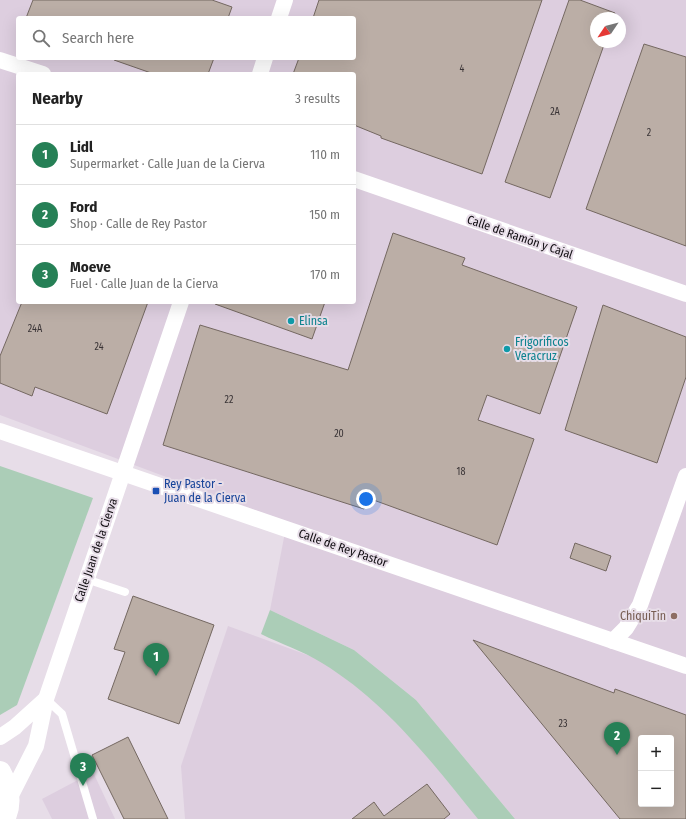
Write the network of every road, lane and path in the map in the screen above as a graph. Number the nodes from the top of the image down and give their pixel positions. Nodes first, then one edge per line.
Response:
1 (285, 0) edge
2 (280, 16) edge
3 (0, 60) edge
4 (264, 60) edge
5 (37, 72) edge
6 (261, 72) edge
7 (356, 180) edge
8 (686, 294) edge
9 (180, 304) edge
10 (0, 431) edge
11 (122, 473) junction
12 (686, 476) edge
13 (86, 579) junction
14 (125, 592) dead end
15 (613, 641) junction
16 (686, 666) edge
17 (46, 699) junction
18 (0, 737) edge
19 (0, 772) edge
20 (8, 812) edge
21 (93, 819) edge

1 - 2 street
3 - 5 street
4 - 6 street
7 - 8 street, Calle de Ramón y Cajal
9 - 11 street, Calle Juan de la Cierva
10 - 11 street, Calle de Rey Pastor
11 - 13 street, Calle Juan de la Cierva
11 - 15 street, Calle de Rey Pastor
12 - 15 street
13 - 14 lane
13 - 17 street, Calle Juan de la Cierva
15 - 16 street, Calle de Rey Pastor
17 - 18 street
17 - 20 street, Calle Juan de la Cierva
17 - 21 lane
19 - 20 highway

